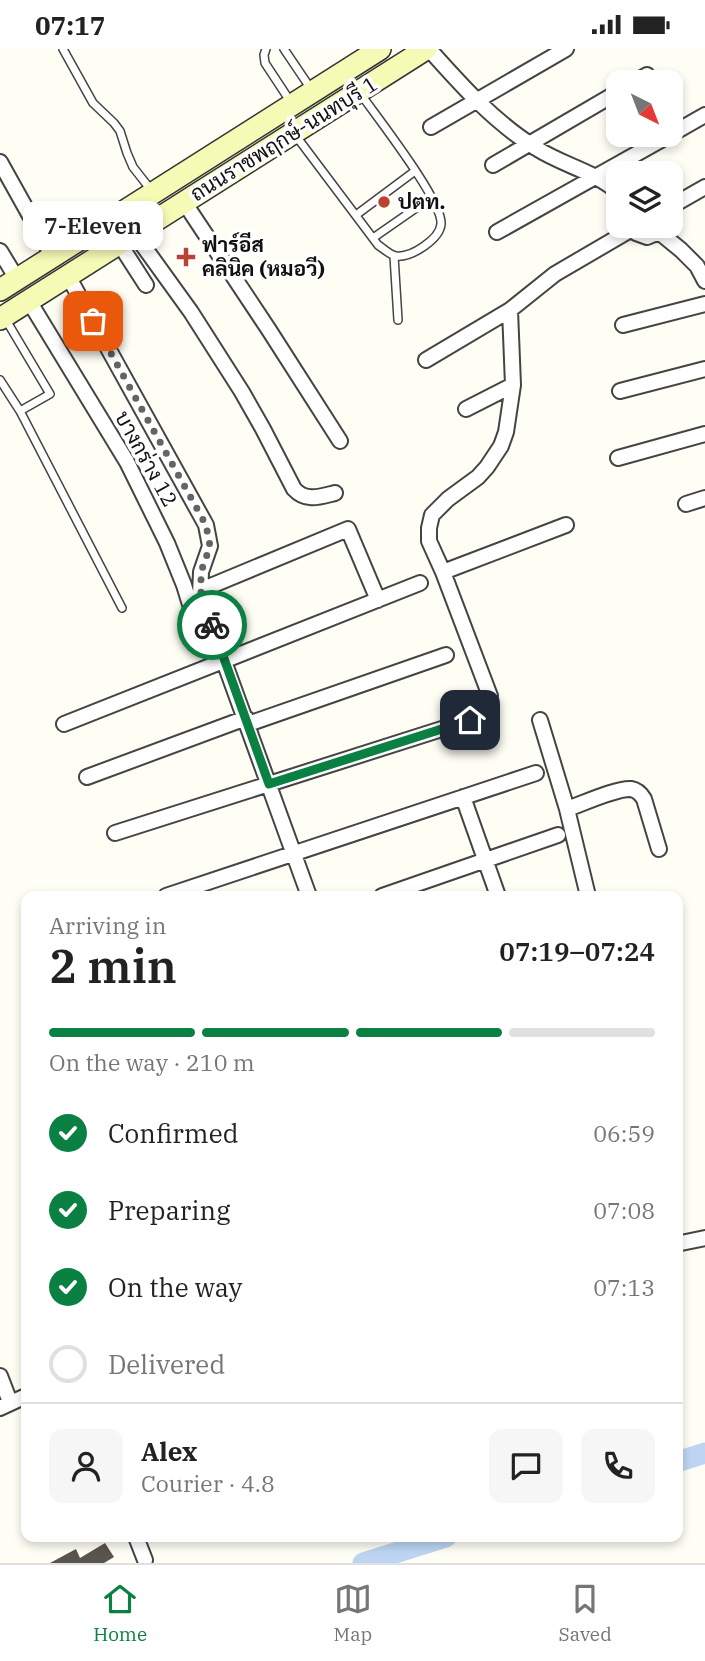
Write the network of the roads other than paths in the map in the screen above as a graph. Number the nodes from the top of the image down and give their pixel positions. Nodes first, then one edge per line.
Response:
1 (63, 49) edge
2 (266, 49) edge
3 (284, 49) edge
4 (427, 49) edge
5 (566, 49) edge
6 (376, 50) edge
7 (313, 91) junction
8 (359, 92) junction
9 (606, 99) edge
10 (477, 100) junction
11 (292, 105) junction
12 (705, 115) edge
13 (431, 127) dead end
14 (683, 128) edge
15 (294, 133) junction
16 (529, 144) junction
17 (649, 147) edge
18 (1, 165) edge
19 (493, 165) dead end
20 (415, 171) junction
21 (595, 177) junction
22 (606, 182) edge
23 (705, 187) edge
24 (153, 194) junction
25 (432, 197) junction
26 (683, 200) edge
27 (184, 202) junction
28 (356, 215) junction
29 (497, 232) dead end
30 (126, 238) junction
31 (373, 238) junction
32 (613, 238) edge
33 (670, 238) edge
34 (0, 251) edge
35 (394, 255) junction
36 (53, 257) junction
37 (701, 263) edge
38 (68, 276) junction
39 (705, 281) edge
40 (8, 285) edge
41 (146, 285) dead end
42 (29, 301) junction
43 (705, 304) edge
44 (510, 310) junction
45 (2, 318) edge
46 (398, 320) dead end
47 (623, 325) dead end
48 (426, 360) dead end
49 (705, 369) edge
50 (0, 380) edge
51 (513, 385) junction
52 (620, 391) dead end
53 (466, 409) dead end
54 (20, 411) junction
55 (705, 434) edge
56 (341, 441) dead end
57 (618, 458) dead end
58 (335, 493) dead end
59 (705, 498) edge
60 (686, 504) dead end
61 (566, 525) dead end
62 (443, 572) junction
63 (420, 583) dead end
64 (201, 590) junction
65 (378, 600) junction
66 (122, 608) dead end
67 (191, 608) dead end
68 (446, 655) dead end
69 (225, 661) junction
70 (490, 696) dead end
71 (470, 720) dead end
72 (540, 720) dead end
73 (247, 721) junction
74 (64, 724) dead end
75 (536, 773) dead end
76 (87, 777) dead end
77 (269, 784) junction
78 (463, 797) junction
79 (567, 809) junction
80 (115, 833) dead end
81 (558, 835) dead end
82 (659, 849) dead end
83 (294, 853) junction
84 (485, 860) junction
85 (181, 891) edge
86 (307, 891) edge
87 (396, 891) edge
88 (496, 891) edge
89 (587, 891) edge
90 (705, 1238) edge
91 (683, 1243) edge
92 (0, 1376) edge
93 (5, 1405) edge
94 (138, 1542) edge
95 (145, 1560) dead end

1 - 24 lane
2 - 11 lane
3 - 7 lane
4 - 8 main road, ถนนราชพฤกษ์-นนทบุรี 1
4 - 10 street
5 - 10 street
6 - 7 main road, ถนนราชพฤกษ์-นนทบุรี 1
7 - 11 main road, ถนนราชพฤกษ์-นนทบุรี 1
8 - 15 main road, ถนนราชพฤกษ์-นนทบุรี 1
8 - 20 lane
9 - 16 street
10 - 13 street
10 - 16 street
11 - 24 main road, ถนนราชพฤกษ์-นนทบุรี 1
12 - 14 street
15 - 27 main road, ถนนราชพฤกษ์-นนทบุรี 1
15 - 28 lane
16 - 19 street
16 - 21 street
17 - 21 street
18 - 36 street
20 - 25 lane
20 - 28 lane
21 - 22 street
21 - 29 street
23 - 26 street
24 - 36 main road, ถนนราชพฤกษ์-นนทบุรี 1
25 - 31 lane
25 - 35 lane
27 - 30 main road, ถนนราชพฤกษ์-นนทบุรี 1
27 - 56 street
28 - 31 lane
30 - 38 main road, ถนนราชพฤกษ์-นนทบุรี 1
30 - 41 street
30 - 58 street
31 - 35 lane
32 - 44 street
33 - 37 street
34 - 40 street
35 - 46 lane
36 - 40 main road, ถนนราชพฤกษ์-นนทบุรี 1
37 - 39 street
38 - 42 main road, ถนนราชพฤกษ์-นนทบุรี 1
38 - 64 street
42 - 45 main road, ถนนราชพฤกษ์-นนทบุรี 1
42 - 67 street, บางกร่าง 12
43 - 47 street
44 - 48 street
44 - 51 street
45 - 54 lane
49 - 52 street
50 - 54 lane
51 - 53 street
51 - 62 street
54 - 66 lane
55 - 57 street
59 - 60 street
61 - 62 street
62 - 70 street
63 - 65 street
64 - 65 street
64 - 69 street
65 - 69 street
68 - 73 street
69 - 73 street
69 - 74 street
71 - 77 street
72 - 79 street
73 - 76 street
73 - 77 street
75 - 78 street
77 - 80 street
77 - 83 street
78 - 83 street
78 - 84 street
79 - 82 street
79 - 89 street
81 - 84 street
83 - 85 street
83 - 86 street
84 - 87 street
84 - 88 street
90 - 91 street
92 - 93 street
94 - 95 street

